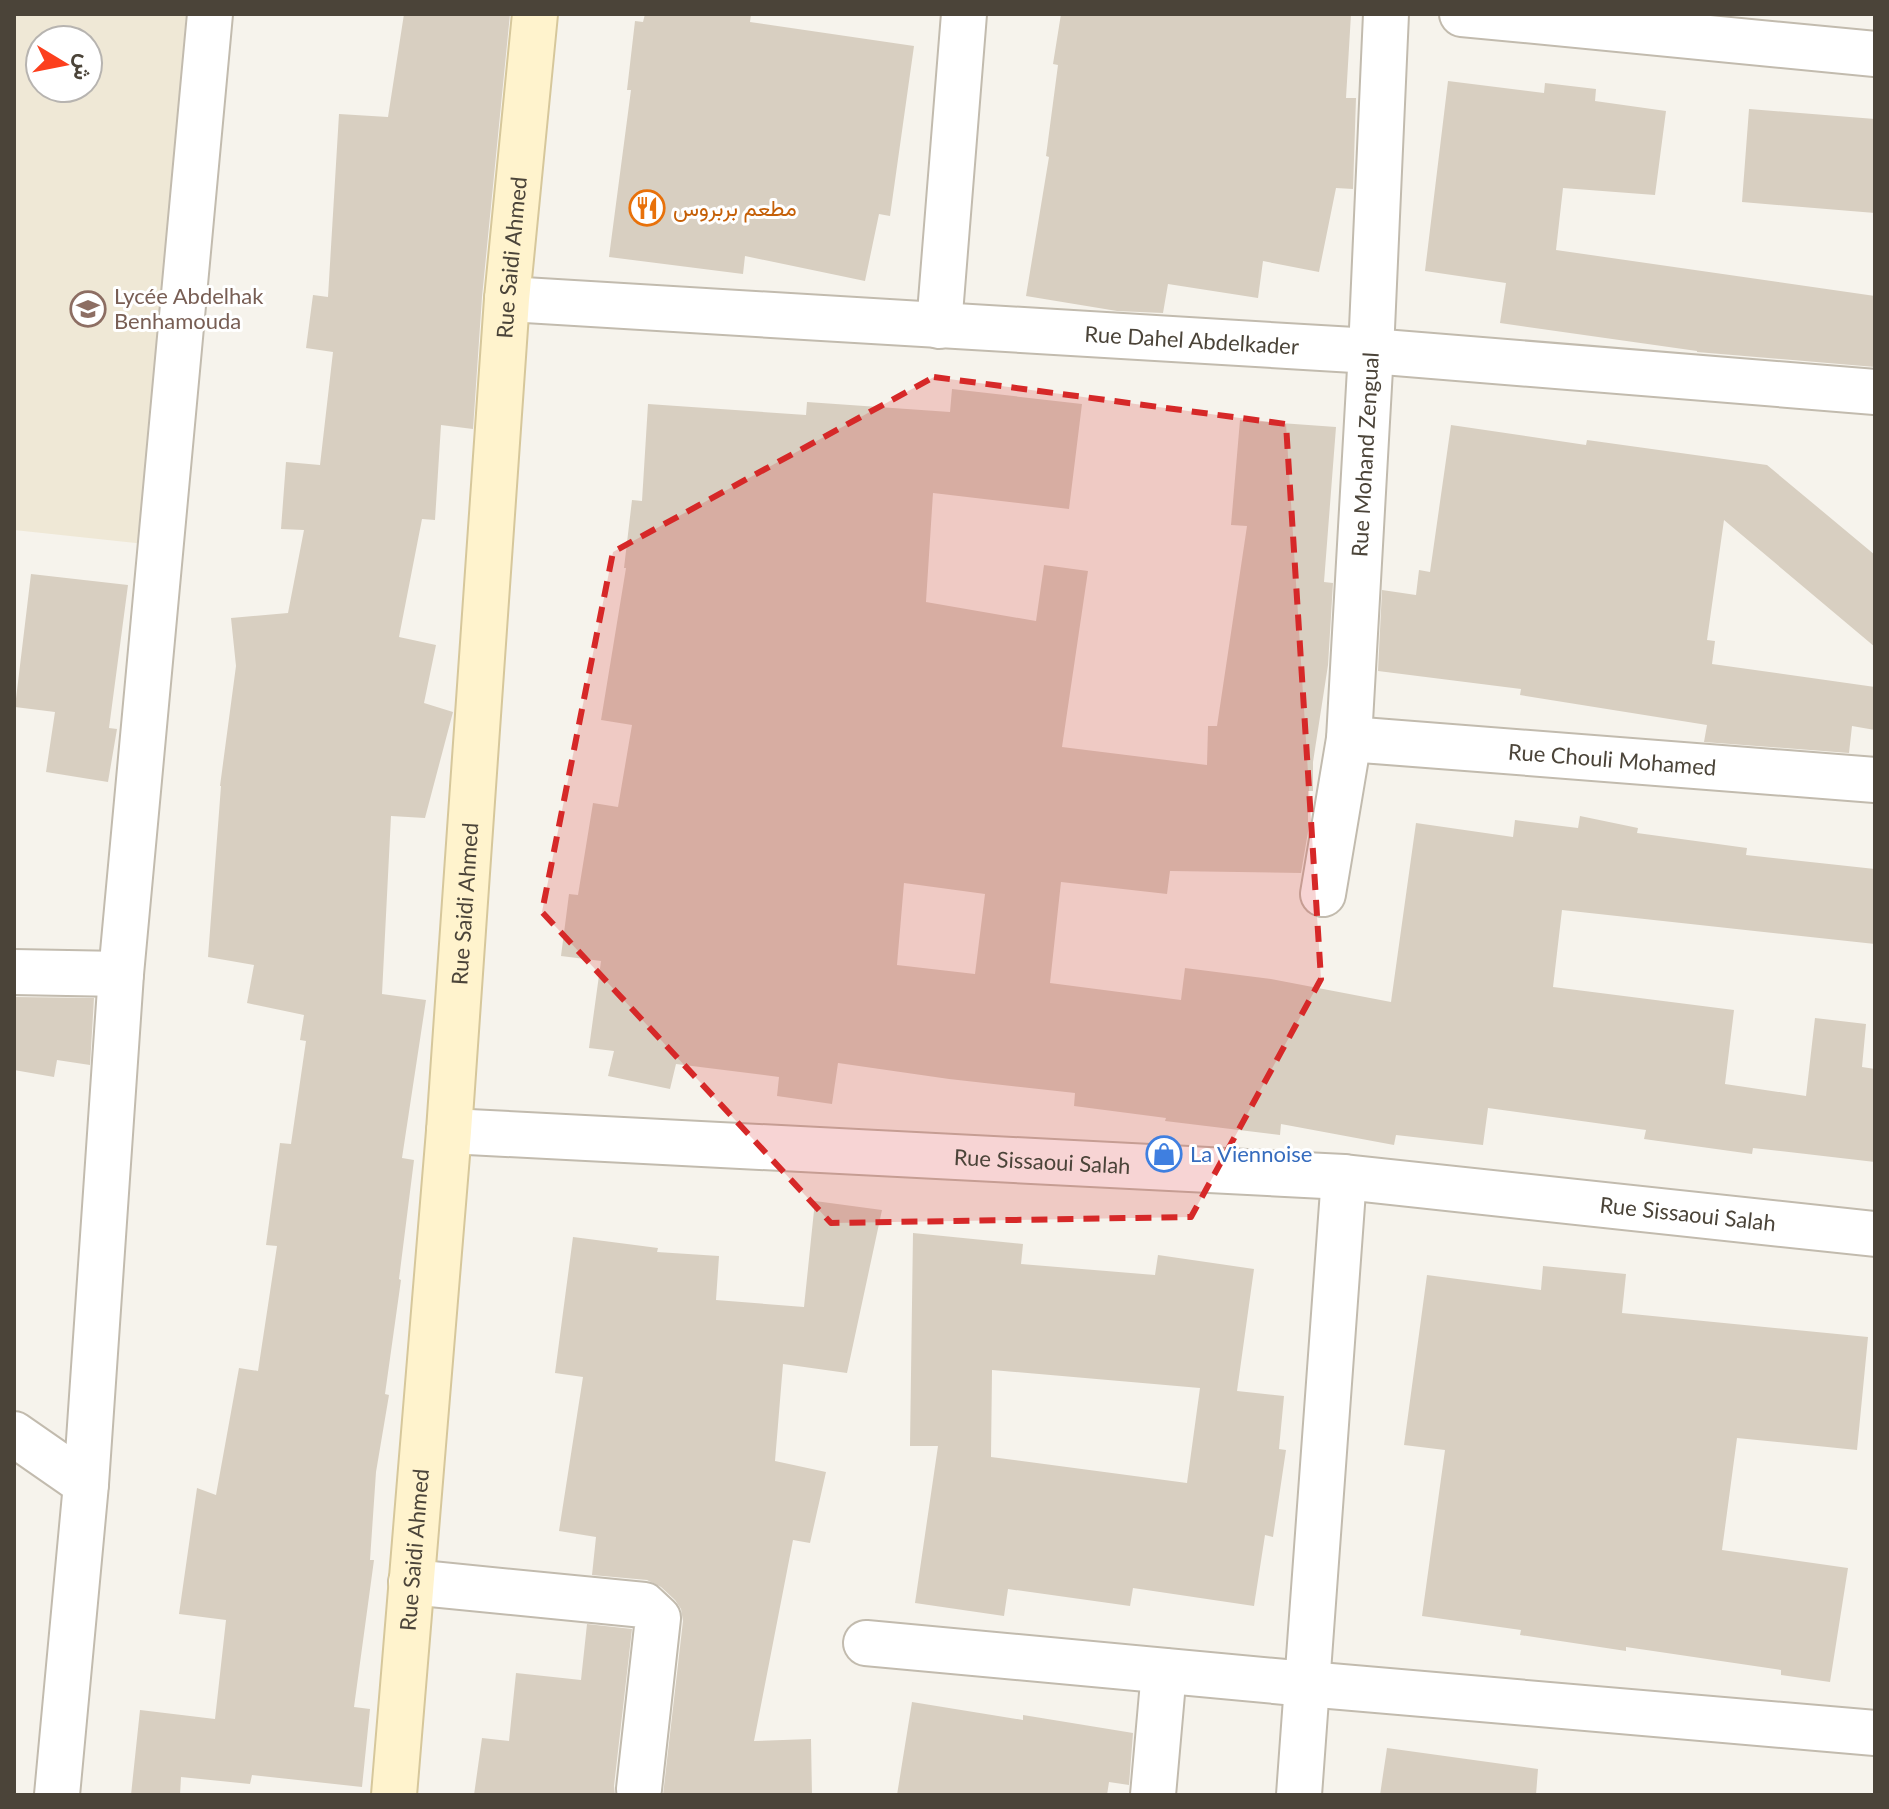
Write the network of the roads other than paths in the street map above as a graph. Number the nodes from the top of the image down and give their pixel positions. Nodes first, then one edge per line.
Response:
1 (210, 14) edge
2 (535, 14) edge
3 (964, 14) edge
4 (1386, 14) edge
5 (1462, 14) edge
6 (1875, 54) edge
7 (507, 299) junction
8 (939, 326) junction
9 (1371, 351) junction
10 (1875, 392) edge
11 (1349, 739) junction
12 (1875, 780) edge
13 (1323, 894) dead end
14 (14, 972) edge
15 (121, 974) junction
16 (449, 1131) junction
17 (1344, 1177) junction
18 (1875, 1234) edge
19 (14, 1434) edge
20 (86, 1484) junction
21 (411, 1582) junction
22 (866, 1643) dead end
23 (1164, 1671) junction
24 (1307, 1684) junction
25 (1875, 1733) edge
26 (639, 1789) dead end
27 (57, 1795) edge
28 (394, 1795) edge
29 (1153, 1795) edge
30 (1299, 1795) edge

1 - 15 street
2 - 7 street, Rue Saidi Ahmed
3 - 8 street
4 - 9 street, Rue Mohand Zengual
5 - 6 street
7 - 8 street, Rue Dahel Abdelkader
7 - 16 street, Rue Saidi Ahmed
8 - 9 street, Rue Dahel Abdelkader
9 - 10 street, Rue Dahel Abdelkader
9 - 11 street, Rue Mohand Zengual
11 - 12 street, Rue Chouli Mohamed
11 - 13 street, Rue Mohand Zengual
14 - 15 street
15 - 20 street
16 - 17 street, Rue Sissaoui Salah
16 - 21 street, Rue Saidi Ahmed
17 - 18 street, Rue Sissaoui Salah
17 - 24 street
19 - 20 street
20 - 27 street
21 - 26 street
21 - 28 street, Rue Saidi Ahmed
22 - 23 street
23 - 24 street
23 - 29 street
24 - 25 street
24 - 30 street

